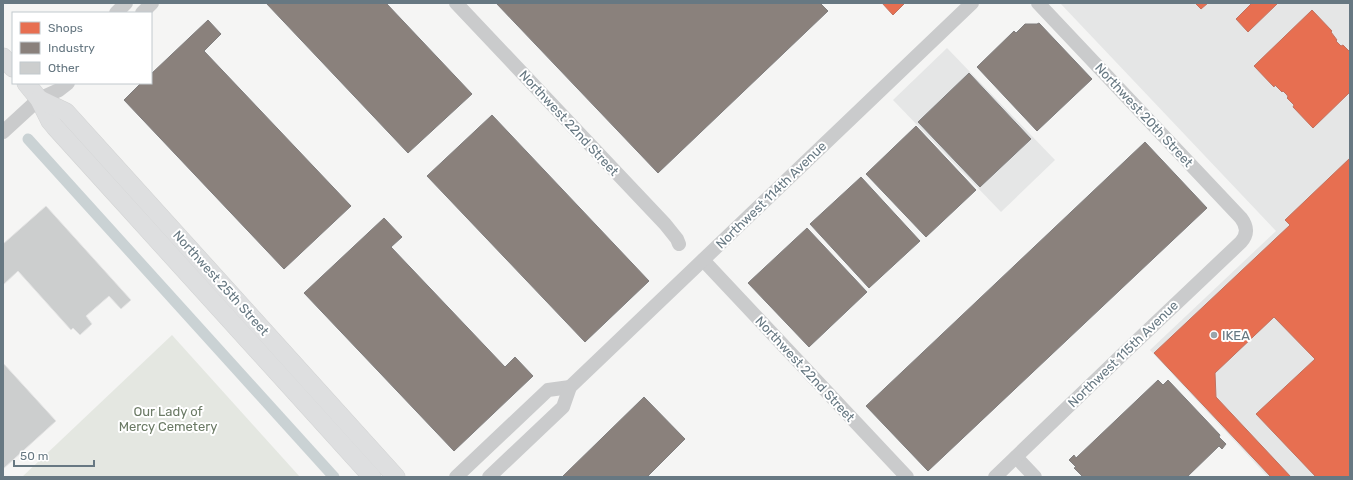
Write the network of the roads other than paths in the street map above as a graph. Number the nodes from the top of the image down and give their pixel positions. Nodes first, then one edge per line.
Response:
1 (126, 3) edge
2 (152, 3) edge
3 (456, 3) edge
4 (972, 3) edge
5 (1038, 3) edge
6 (117, 12) edge
7 (143, 12) edge
8 (3, 57) edge
9 (12, 67) edge
10 (28, 84) edge
11 (67, 84) edge
12 (43, 91) edge
13 (3, 132) edge
14 (1246, 230) joint
15 (679, 244) dead end
16 (702, 260) junction
17 (570, 387) junction
18 (1016, 457) junction
19 (372, 477) edge
20 (396, 477) edge
21 (456, 477) edge
22 (489, 477) edge
23 (907, 477) edge
24 (995, 477) edge
25 (1035, 477) edge

1 - 6 street
2 - 7 street
3 - 15 street, Northwest 22nd Street
4 - 16 street, Northwest 114th Avenue
5 - 14 street, Northwest 20th Street
8 - 9 main road
10 - 12 main road, Northwest 25th Street
11 - 12 street
12 - 13 street
12 - 19 main road, Northwest 25th Street
12 - 20 main road, Northwest 25th Street
14 - 18 street, Northwest 115th Avenue
16 - 17 street, Northwest 114th Avenue
16 - 23 street, Northwest 22nd Street
17 - 21 street
17 - 22 street, Northwest 114th Avenue
18 - 24 street, Northwest 115th Avenue
18 - 25 street

